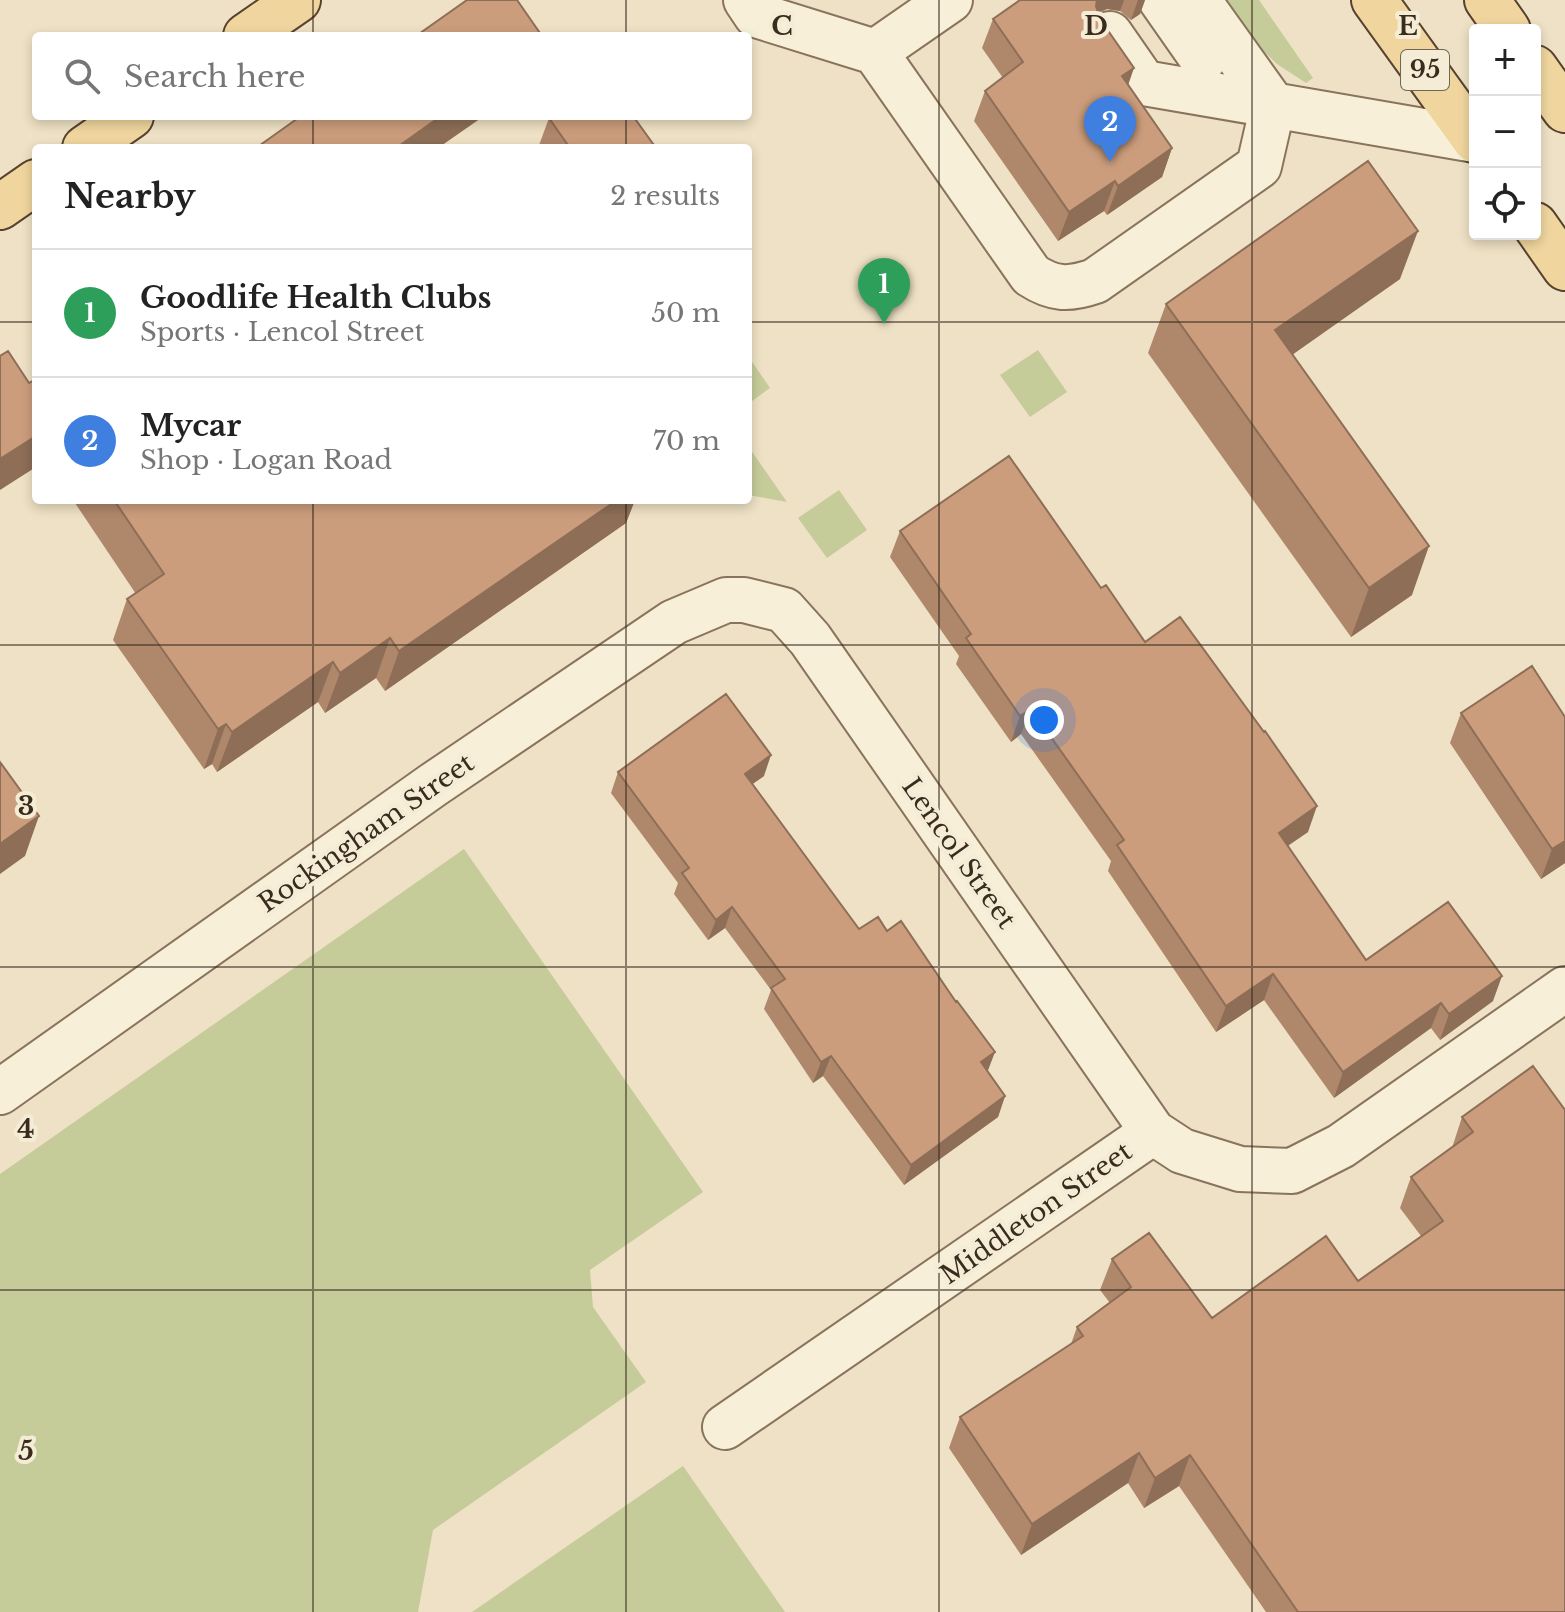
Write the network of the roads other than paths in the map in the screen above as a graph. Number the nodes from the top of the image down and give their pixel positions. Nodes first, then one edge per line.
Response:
1 (298, 0) edge
2 (746, 0) edge
3 (950, 0) edge
4 (1198, 0) edge
5 (1374, 0) edge
6 (1487, 0) edge
7 (1136, 17) edge
8 (1504, 24) edge
9 (252, 32) edge
10 (875, 52) junction
11 (1541, 76) edge
12 (1230, 97) junction
13 (1273, 105) junction
14 (1565, 110) edge
15 (125, 120) edge
16 (1469, 132) edge
17 (1469, 139) edge
18 (91, 144) edge
19 (32, 185) edge
20 (0, 207) edge
21 (1541, 234) edge
22 (1565, 268) edge
23 (744, 600) joint
24 (1565, 989) edge
25 (0, 1092) edge
26 (1153, 1132) junction
27 (725, 1427) dead end

1 - 9 main road
2 - 10 street
3 - 10 street
4 - 13 street
5 - 16 main road, 95
6 - 8 main road
7 - 12 street
7 - 12 street
10 - 13 street
11 - 14 main road
12 - 13 street
13 - 17 street
15 - 18 main road
19 - 20 main road
21 - 22 main road
23 - 25 street, Rockingham Street
23 - 26 street, Lencol Street
24 - 26 street, Middleton Street
26 - 27 street, Middleton Street

